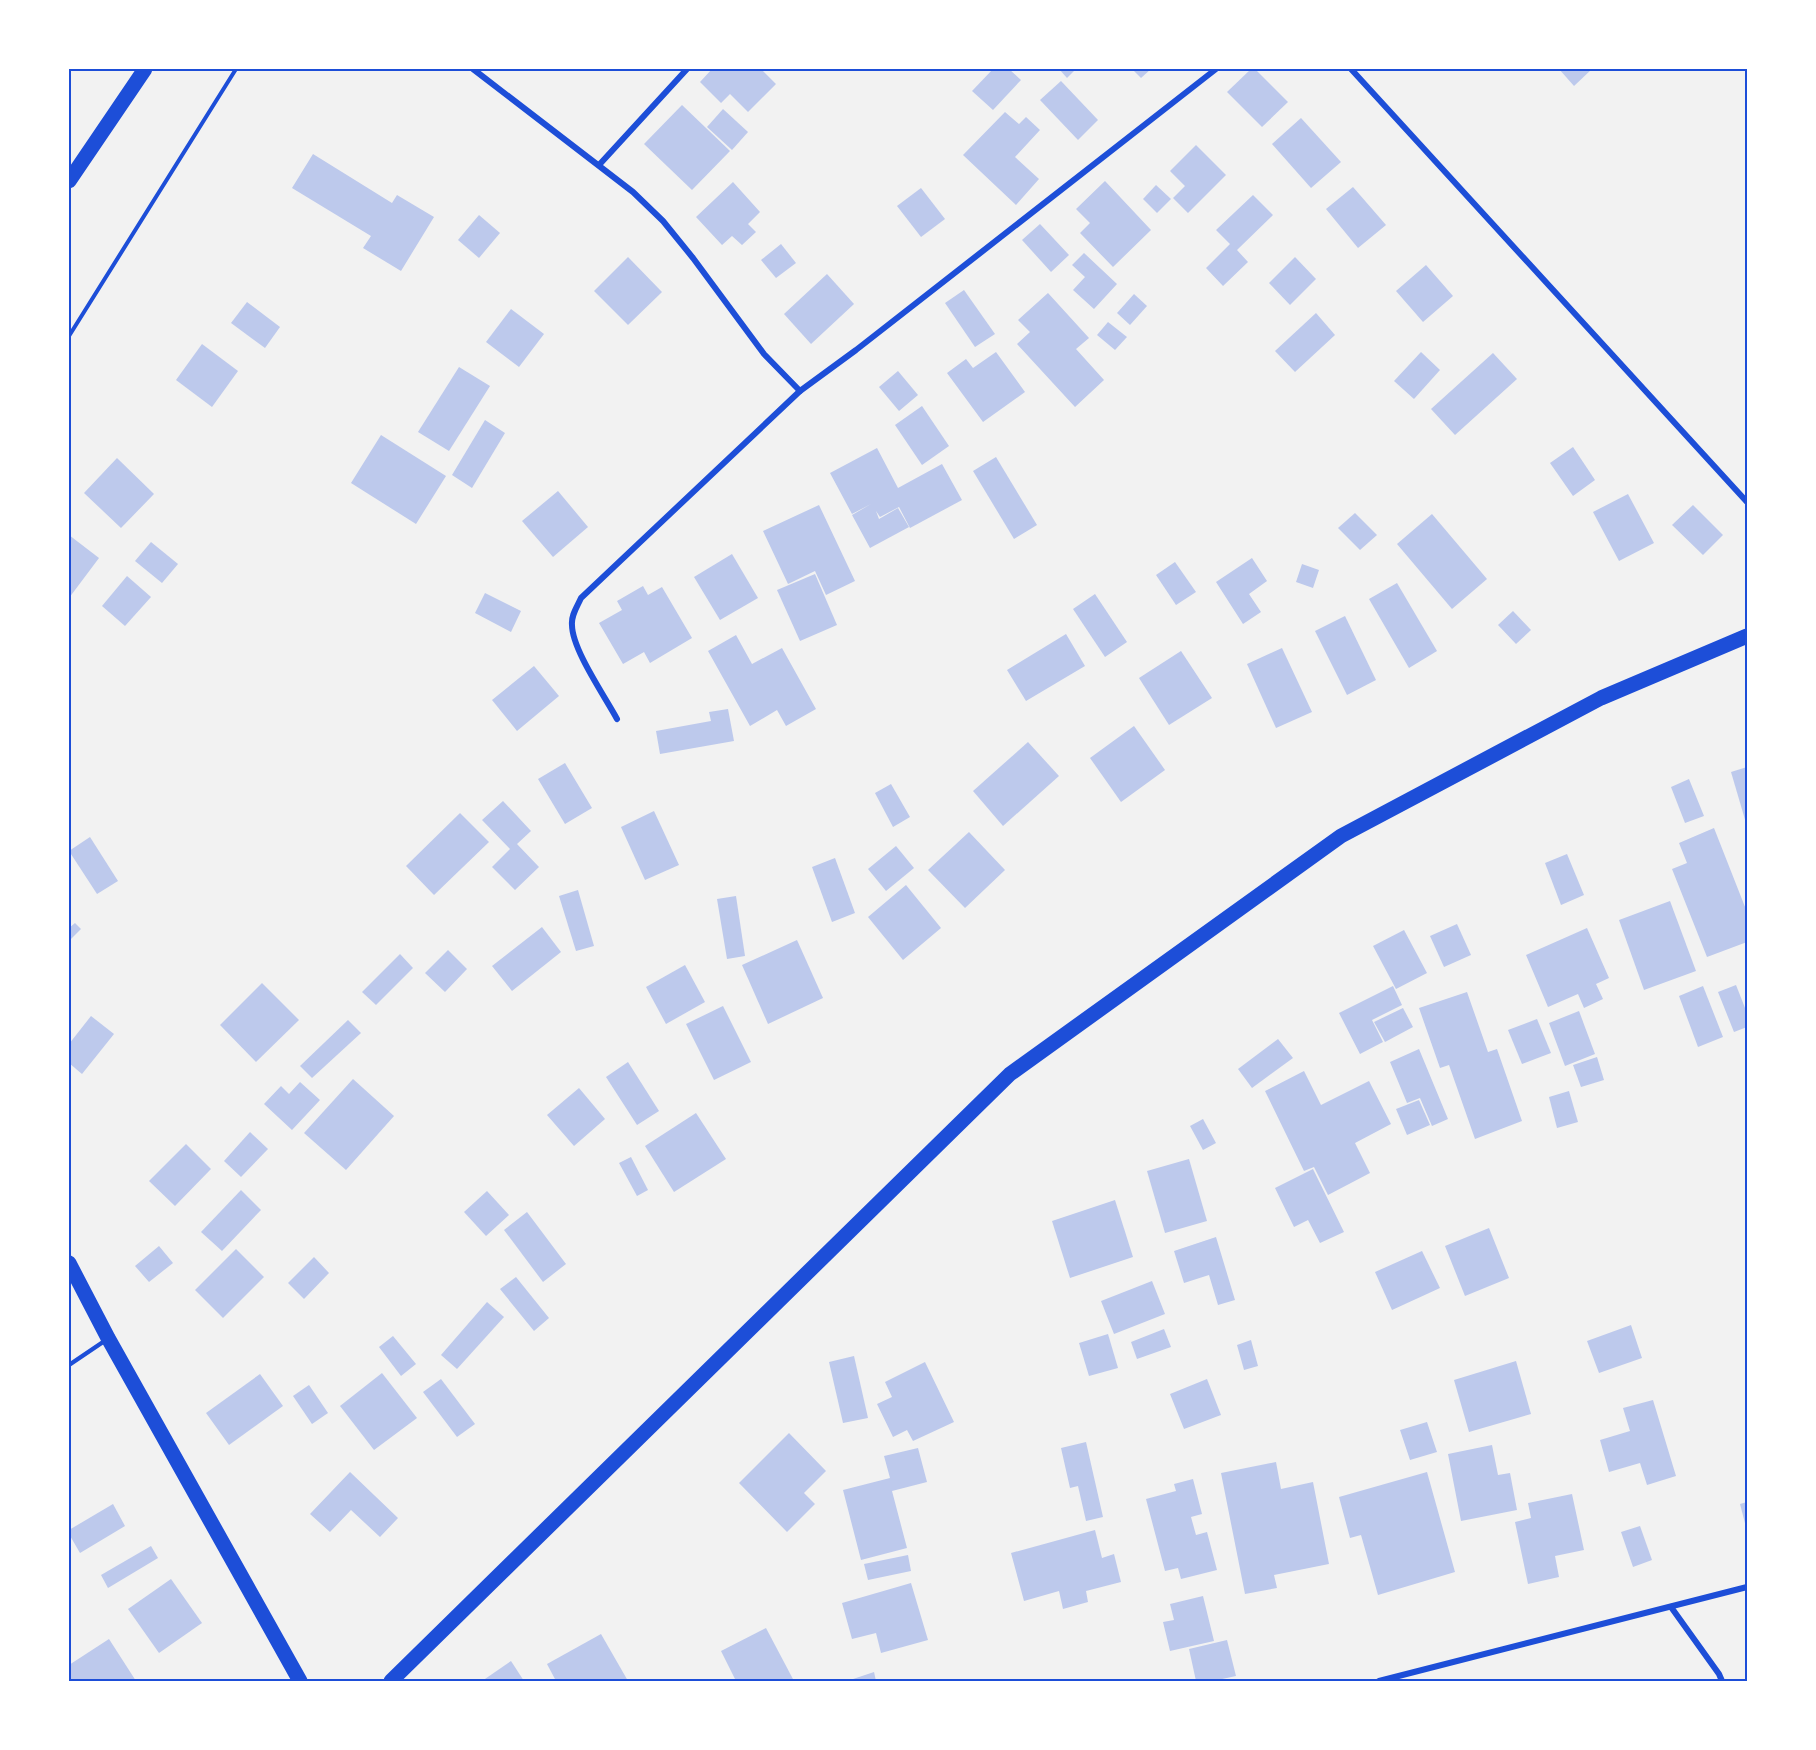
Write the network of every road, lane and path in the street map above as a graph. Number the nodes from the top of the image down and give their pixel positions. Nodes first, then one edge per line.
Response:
1 (145, 69) edge
2 (236, 69) edge
3 (473, 69) edge
4 (687, 69) edge
5 (1216, 69) edge
6 (1351, 69) edge
7 (599, 165) junction
8 (69, 181) edge
9 (69, 336) edge
10 (800, 391) junction
11 (1747, 502) edge
12 (1747, 636) edge
13 (617, 718) dead end
14 (69, 1263) edge
15 (108, 1338) junction
16 (69, 1365) edge
17 (1747, 1587) edge
18 (1671, 1607) junction
19 (300, 1681) edge
20 (391, 1681) edge
21 (1378, 1681) edge
22 (1722, 1681) edge

1 - 8 main road
2 - 9 path
3 - 7 street
4 - 7 street
5 - 10 street
6 - 11 street
7 - 10 street
10 - 13 street
12 - 20 main road
14 - 15 main road
15 - 16 lane
15 - 19 main road
17 - 18 street
18 - 21 street
18 - 22 street

